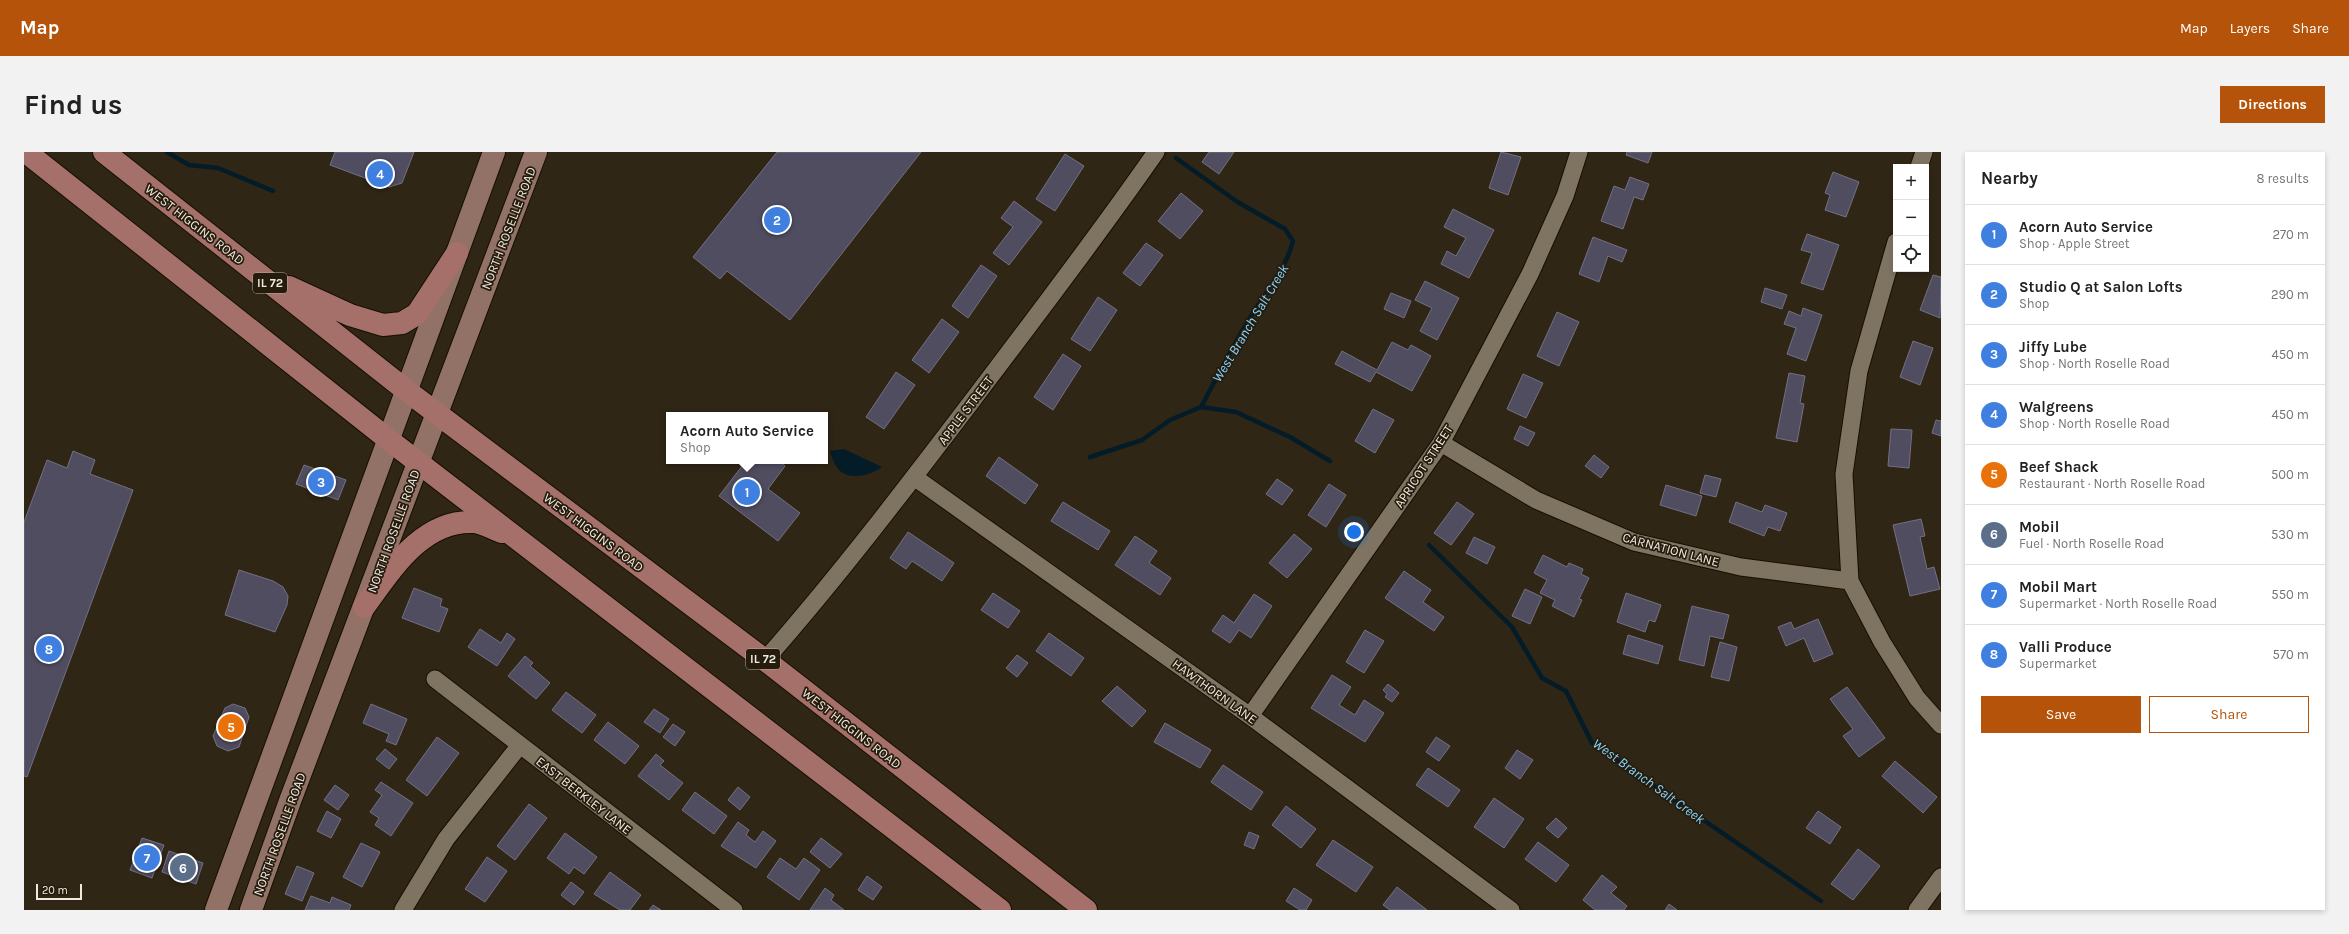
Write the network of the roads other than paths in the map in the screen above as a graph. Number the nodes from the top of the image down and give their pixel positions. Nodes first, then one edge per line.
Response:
1 (26, 152) edge
2 (104, 152) edge
3 (494, 152) edge
4 (536, 152) edge
5 (1156, 152) edge
6 (1579, 152) edge
7 (1924, 152) edge
8 (1920, 164) edge
9 (1893, 252) edge
10 (457, 253) junction
11 (258, 273) junction
12 (407, 391) junction
13 (437, 413) junction
14 (389, 440) junction
15 (1441, 443) junction
16 (419, 461) junction
17 (914, 477) junction
18 (517, 537) junction
19 (1850, 581) junction
20 (364, 607) junction
21 (765, 660) junction
22 (435, 678) dead end
23 (1250, 716) junction
24 (1941, 725) edge
25 (520, 745) junction
26 (1941, 877) edge
27 (216, 910) edge
28 (251, 910) edge
29 (403, 910) edge
30 (734, 910) edge
31 (1000, 910) edge
32 (1086, 910) edge
33 (1511, 910) edge
34 (1917, 910) edge

1 - 14 main road
2 - 11 main road, WEST HIGGINS ROAD / IL 72
3 - 10 main road
4 - 13 main road, NORTH ROSELLE ROAD
5 - 17 street, APPLE STREET
6 - 15 street, APRICOT STREET
7 - 8 street
9 - 19 street
10 - 11 main road
10 - 12 main road
11 - 12 main road, WEST HIGGINS ROAD / IL 72
12 - 13 main road, WEST HIGGINS ROAD / IL 72
12 - 14 main road
13 - 16 main road, NORTH ROSELLE ROAD
13 - 21 main road, WEST HIGGINS ROAD / IL 72
14 - 16 main road
14 - 27 main road
15 - 19 street, CARNATION LANE
15 - 23 street, APRICOT STREET
16 - 18 main road
16 - 20 main road, NORTH ROSELLE ROAD
17 - 21 street, APPLE STREET
17 - 23 street, HAWTHORN LANE
18 - 20 main road
18 - 31 main road
19 - 24 street
20 - 28 main road, NORTH ROSELLE ROAD
21 - 32 main road, WEST HIGGINS ROAD / IL 72
22 - 25 street, EAST BERKLEY LANE
23 - 33 street, HAWTHORN LANE
25 - 29 street
25 - 30 street, EAST BERKLEY LANE
26 - 34 street

